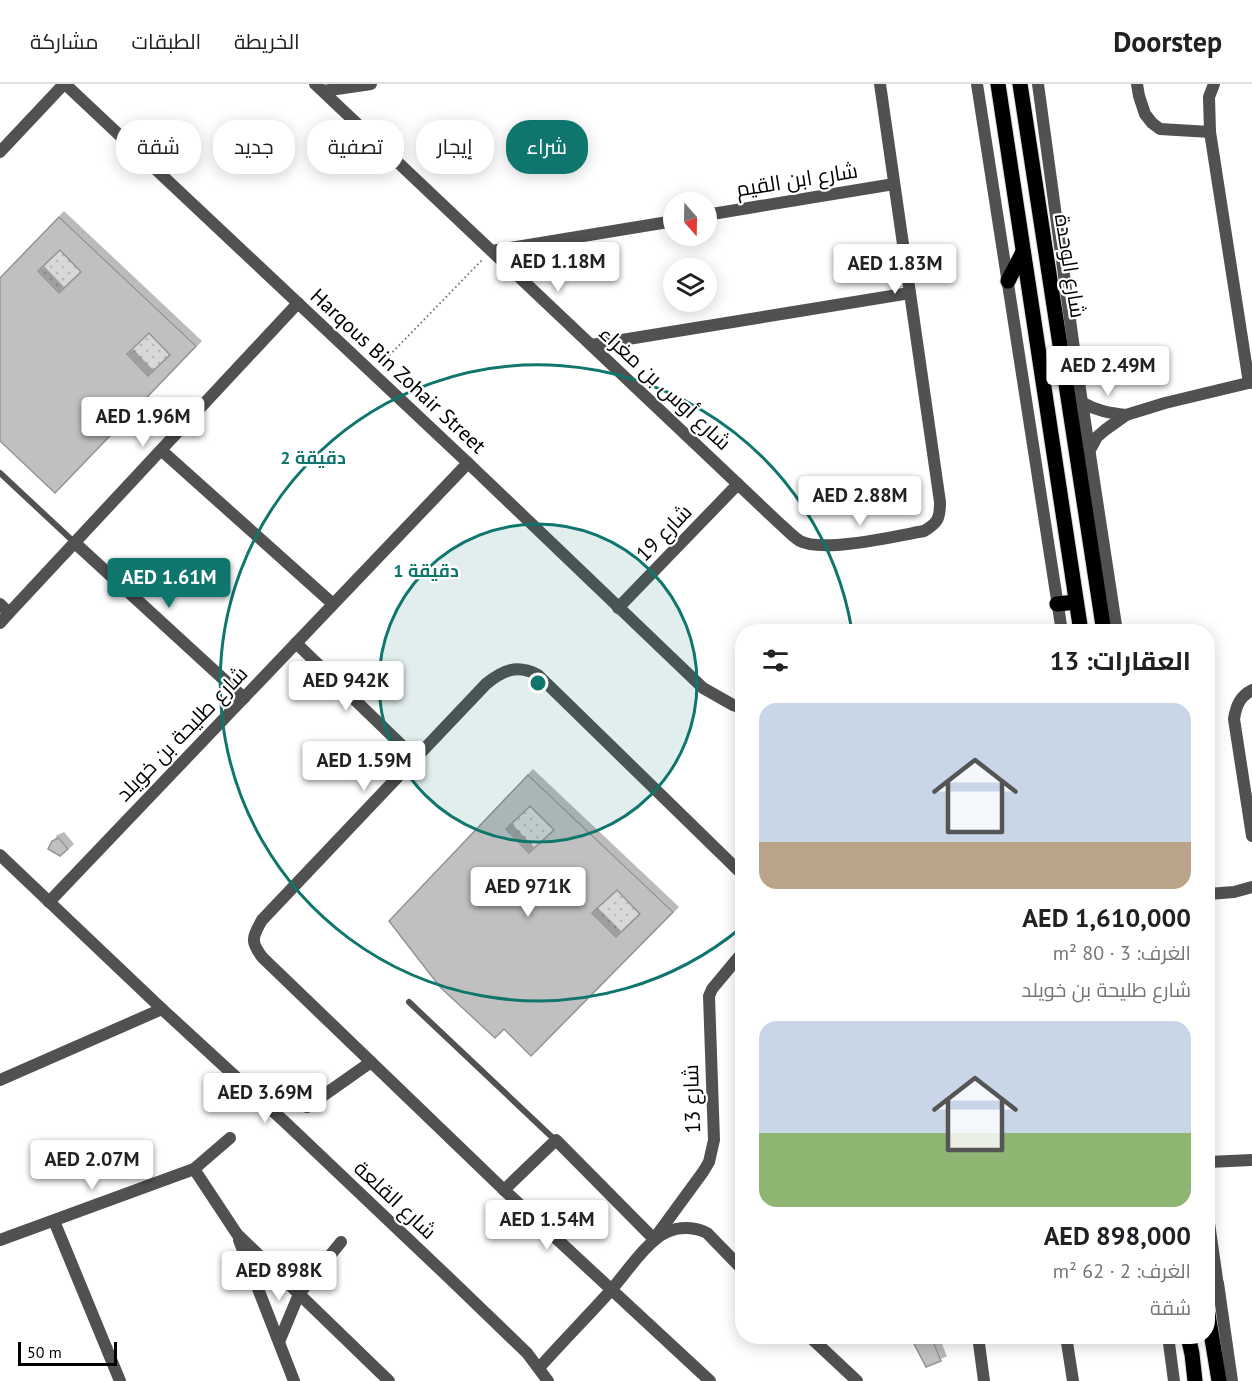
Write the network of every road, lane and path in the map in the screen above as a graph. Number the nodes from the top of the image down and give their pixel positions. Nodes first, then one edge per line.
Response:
1 (65, 84) edge
2 (371, 84) edge
3 (880, 84) edge
4 (977, 84) edge
5 (998, 84) edge
6 (1020, 84) edge
7 (1038, 84) edge
8 (1137, 84) edge
9 (1214, 84) edge
10 (319, 88) edge
11 (1210, 132) junction
12 (0, 152) edge
13 (894, 184) junction
14 (717, 213) edge
15 (663, 223) edge
16 (492, 251) junction
17 (1023, 252) junction
18 (1008, 281) junction
19 (910, 293) junction
20 (298, 303) junction
21 (1060, 338) junction
22 (591, 345) junction
23 (1075, 356) junction
24 (372, 373) junction
25 (1250, 382) edge
26 (1083, 403) junction
27 (1126, 415) junction
28 (161, 450) junction
29 (1090, 450) junction
30 (468, 463) junction
31 (0, 473) edge
32 (738, 484) junction
33 (1091, 501) junction
34 (75, 543) junction
35 (1076, 602) junction
36 (333, 604) junction
37 (1057, 604) junction
38 (5, 608) edge
39 (618, 608) junction
40 (0, 623) edge
41 (1061, 624) edge
42 (1080, 624) edge
43 (1103, 624) edge
44 (1115, 624) edge
45 (296, 643) junction
46 (1252, 690) edge
47 (244, 698) junction
48 (735, 706) edge
49 (416, 759) junction
50 (1252, 836) edge
51 (0, 855) edge
52 (735, 866) edge
53 (1252, 887) edge
54 (1215, 893) edge
55 (49, 902) junction
56 (735, 961) edge
57 (409, 1002) dead end
58 (162, 1009) junction
59 (370, 1062) junction
60 (0, 1080) edge
61 (307, 1107) dead end
62 (230, 1138) dead end
63 (556, 1140) junction
64 (1252, 1160) edge
65 (1215, 1162) edge
66 (194, 1169) junction
67 (504, 1190) junction
68 (54, 1221) junction
69 (237, 1234) junction
70 (654, 1239) junction
71 (0, 1240) edge
72 (341, 1242) dead end
73 (735, 1262) edge
74 (1215, 1263) edge
75 (1215, 1278) edge
76 (1218, 1283) junction
77 (611, 1290) junction
78 (299, 1294) junction
79 (279, 1342) junction
80 (818, 1344) edge
81 (979, 1344) edge
82 (1067, 1344) edge
83 (1169, 1344) edge
84 (1185, 1344) edge
85 (1190, 1344) edge
86 (1213, 1344) edge
87 (1192, 1354) junction
88 (539, 1368) junction
89 (120, 1381) edge
90 (294, 1381) edge
91 (389, 1381) edge
92 (548, 1381) edge
93 (710, 1381) edge
94 (857, 1381) edge
95 (984, 1381) edge
96 (1073, 1381) edge
97 (1174, 1381) edge
98 (1195, 1381) edge
99 (1219, 1381) edge
100 (1232, 1381) edge

1 - 12 street
1 - 20 street, Harqous Bin Zohair Street
2 - 10 street
3 - 13 street
4 - 18 street
5 - 17 main road
6 - 21 main road, شارع الوحدة
7 - 23 street
8 - 11 street
9 - 11 street
10 - 16 street, شارع أوس بن مغراء
11 - 25 street
13 - 14 street, شارع ابن القيم
13 - 19 street
15 - 16 street
16 - 22 street, شارع أوس بن مغراء
16 - 24 path
17 - 18 main road
17 - 35 main road
18 - 37 street
19 - 22 street
19 - 32 street, شارع أوس بن مغراء
20 - 24 street, Harqous Bin Zohair Street
20 - 28 street
21 - 23 main road
21 - 33 main road, شارع الوحدة
22 - 32 street, شارع أوس بن مغراء
23 - 26 street
24 - 30 street, Harqous Bin Zohair Street
25 - 27 street
26 - 27 street
26 - 29 street
27 - 29 street
28 - 34 street
28 - 36 street
29 - 33 street
30 - 36 street, شارع طليحة بن خويلد
30 - 39 street, Harqous Bin Zohair Street
31 - 34 lane
32 - 39 street, شارع 19
33 - 43 main road, شارع الوحدة
33 - 44 street
34 - 38 street
34 - 47 street
35 - 37 main road
35 - 42 main road
36 - 45 street, شارع طليحة بن خويلد
37 - 41 street
38 - 40 street
39 - 48 street, Harqous Bin Zohair Street
45 - 47 street, شارع طليحة بن خويلد
45 - 49 street
46 - 50 street
47 - 55 street, شارع طليحة بن خويلد
49 - 52 street
49 - 59 street
51 - 55 street, شارع القلعة
53 - 54 street
55 - 58 street, شارع القلعة
56 - 70 street, شارع 13
57 - 63 lane
58 - 60 street
58 - 88 street, شارع القلعة
59 - 61 street
59 - 67 street
62 - 66 street
63 - 67 street
63 - 70 street
64 - 65 street
66 - 68 street
66 - 69 street
67 - 77 street
68 - 71 street
68 - 89 street
69 - 78 street
69 - 79 street
70 - 73 street
70 - 77 street, شارع 13
72 - 78 street
74 - 76 street
75 - 76 street
76 - 100 street
77 - 88 street, شارع 13
77 - 93 street
78 - 79 street
78 - 91 street
79 - 90 street
80 - 94 street
81 - 95 street
82 - 96 street
83 - 97 street
84 - 87 street
85 - 87 main road
86 - 99 main road
87 - 98 main road
88 - 92 street, شارع القلعة

